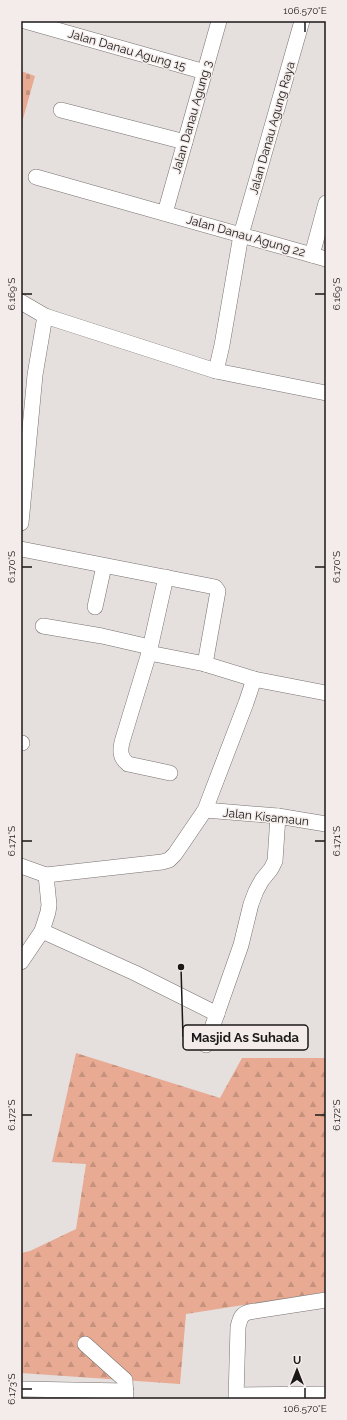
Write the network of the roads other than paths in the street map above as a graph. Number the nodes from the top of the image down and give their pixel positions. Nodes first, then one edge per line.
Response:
1 (25, 21) edge
2 (219, 21) edge
3 (302, 21) edge
4 (205, 72) junction
5 (61, 110) dead end
6 (185, 142) junction
7 (36, 177) dead end
8 (326, 203) edge
9 (165, 213) junction
10 (241, 235) junction
11 (312, 255) junction
12 (326, 259) edge
13 (21, 302) edge
14 (45, 316) junction
15 (216, 371) junction
16 (326, 393) edge
17 (21, 523) edge
18 (21, 548) edge
19 (104, 566) junction
20 (166, 577) junction
21 (94, 607) dead end
22 (43, 626) dead end
23 (150, 650) junction
24 (205, 664) junction
25 (254, 679) junction
26 (326, 693) edge
27 (170, 773) dead end
28 (205, 810) junction
29 (278, 816) junction
30 (326, 824) edge
31 (21, 866) edge
32 (46, 875) junction
33 (42, 931) junction
34 (21, 962) edge
35 (217, 1014) junction
36 (206, 1044) dead end
37 (326, 1300) edge
38 (85, 1344) dead end
39 (21, 1389) edge
40 (326, 1394) edge
41 (126, 1395) edge
42 (236, 1397) edge

1 - 4 street, Jalan Danau Agung 15
2 - 4 street, Jalan Danau Agung 3
3 - 10 street, Jalan Danau Agung Raya
4 - 6 street, Jalan Danau Agung 3
5 - 6 street
6 - 9 street, Jalan Danau Agung 3
7 - 9 street, Jalan Danau Agung 22
8 - 11 street
9 - 10 street, Jalan Danau Agung 22
10 - 11 street, Jalan Danau Agung 22
10 - 15 street, Jalan Danau Agung Raya
11 - 12 street, Jalan Danau Agung 22
13 - 14 street
14 - 15 street
14 - 17 street
15 - 16 street
18 - 19 street
19 - 20 street
19 - 21 street
20 - 23 street
20 - 24 street
22 - 23 street
23 - 24 street
23 - 27 street
24 - 25 street
25 - 26 street
25 - 28 street
28 - 29 street, Jalan Kisamaun
28 - 32 street
29 - 30 street, Jalan Kisamaun
29 - 35 street
31 - 32 street
32 - 33 street
33 - 34 street
33 - 35 street
35 - 36 street
37 - 42 street
38 - 41 street
39 - 41 street
40 - 42 street

